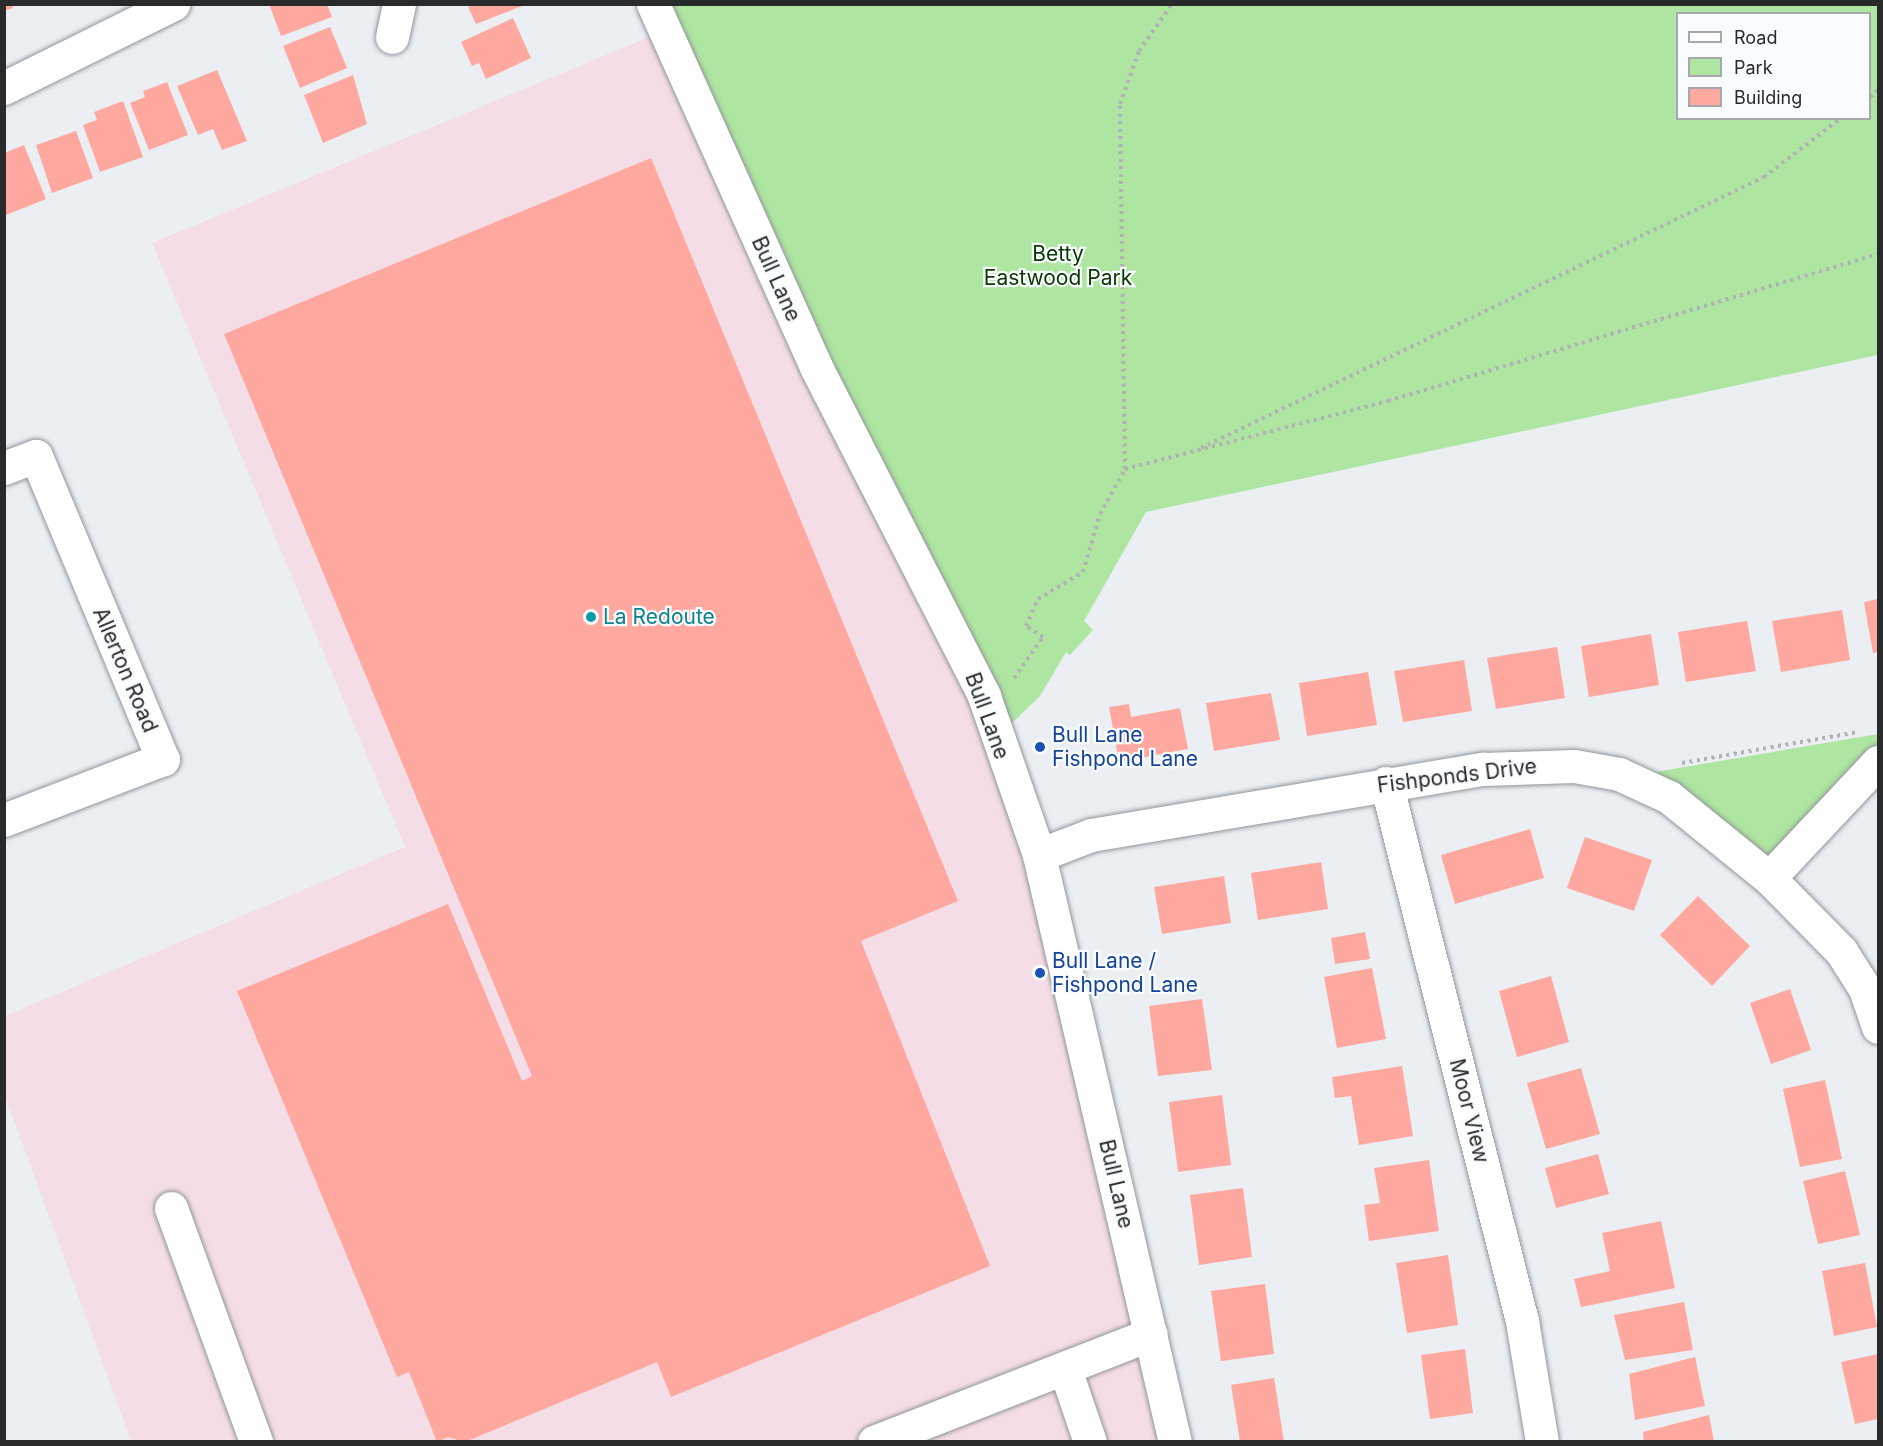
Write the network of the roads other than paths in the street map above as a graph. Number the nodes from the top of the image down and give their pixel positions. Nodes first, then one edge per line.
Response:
1 (172, 4) edge
2 (399, 4) edge
3 (653, 4) edge
4 (392, 37) dead end
5 (4, 88) edge
6 (4, 468) edge
7 (1878, 762) edge
8 (1386, 783) junction
9 (4, 820) edge
10 (1039, 855) junction
11 (1769, 878) junction
12 (1878, 1027) edge
13 (171, 1208) dead end
14 (1151, 1334) junction
15 (1065, 1369) junction
16 (256, 1442) edge
17 (874, 1442) edge
18 (1090, 1442) edge
19 (1175, 1442) edge
20 (1542, 1442) edge

1 - 5 street
2 - 4 street
3 - 10 street, Bull Lane
6 - 9 street, Allerton Road
7 - 11 street
8 - 10 street, Fishponds Drive
8 - 11 street, Fishponds Drive
8 - 20 street, Moor View
10 - 14 street, Bull Lane
11 - 12 street, Fishponds Drive
13 - 16 street
14 - 15 street
14 - 19 street, Bull Lane
15 - 17 street
15 - 18 street

